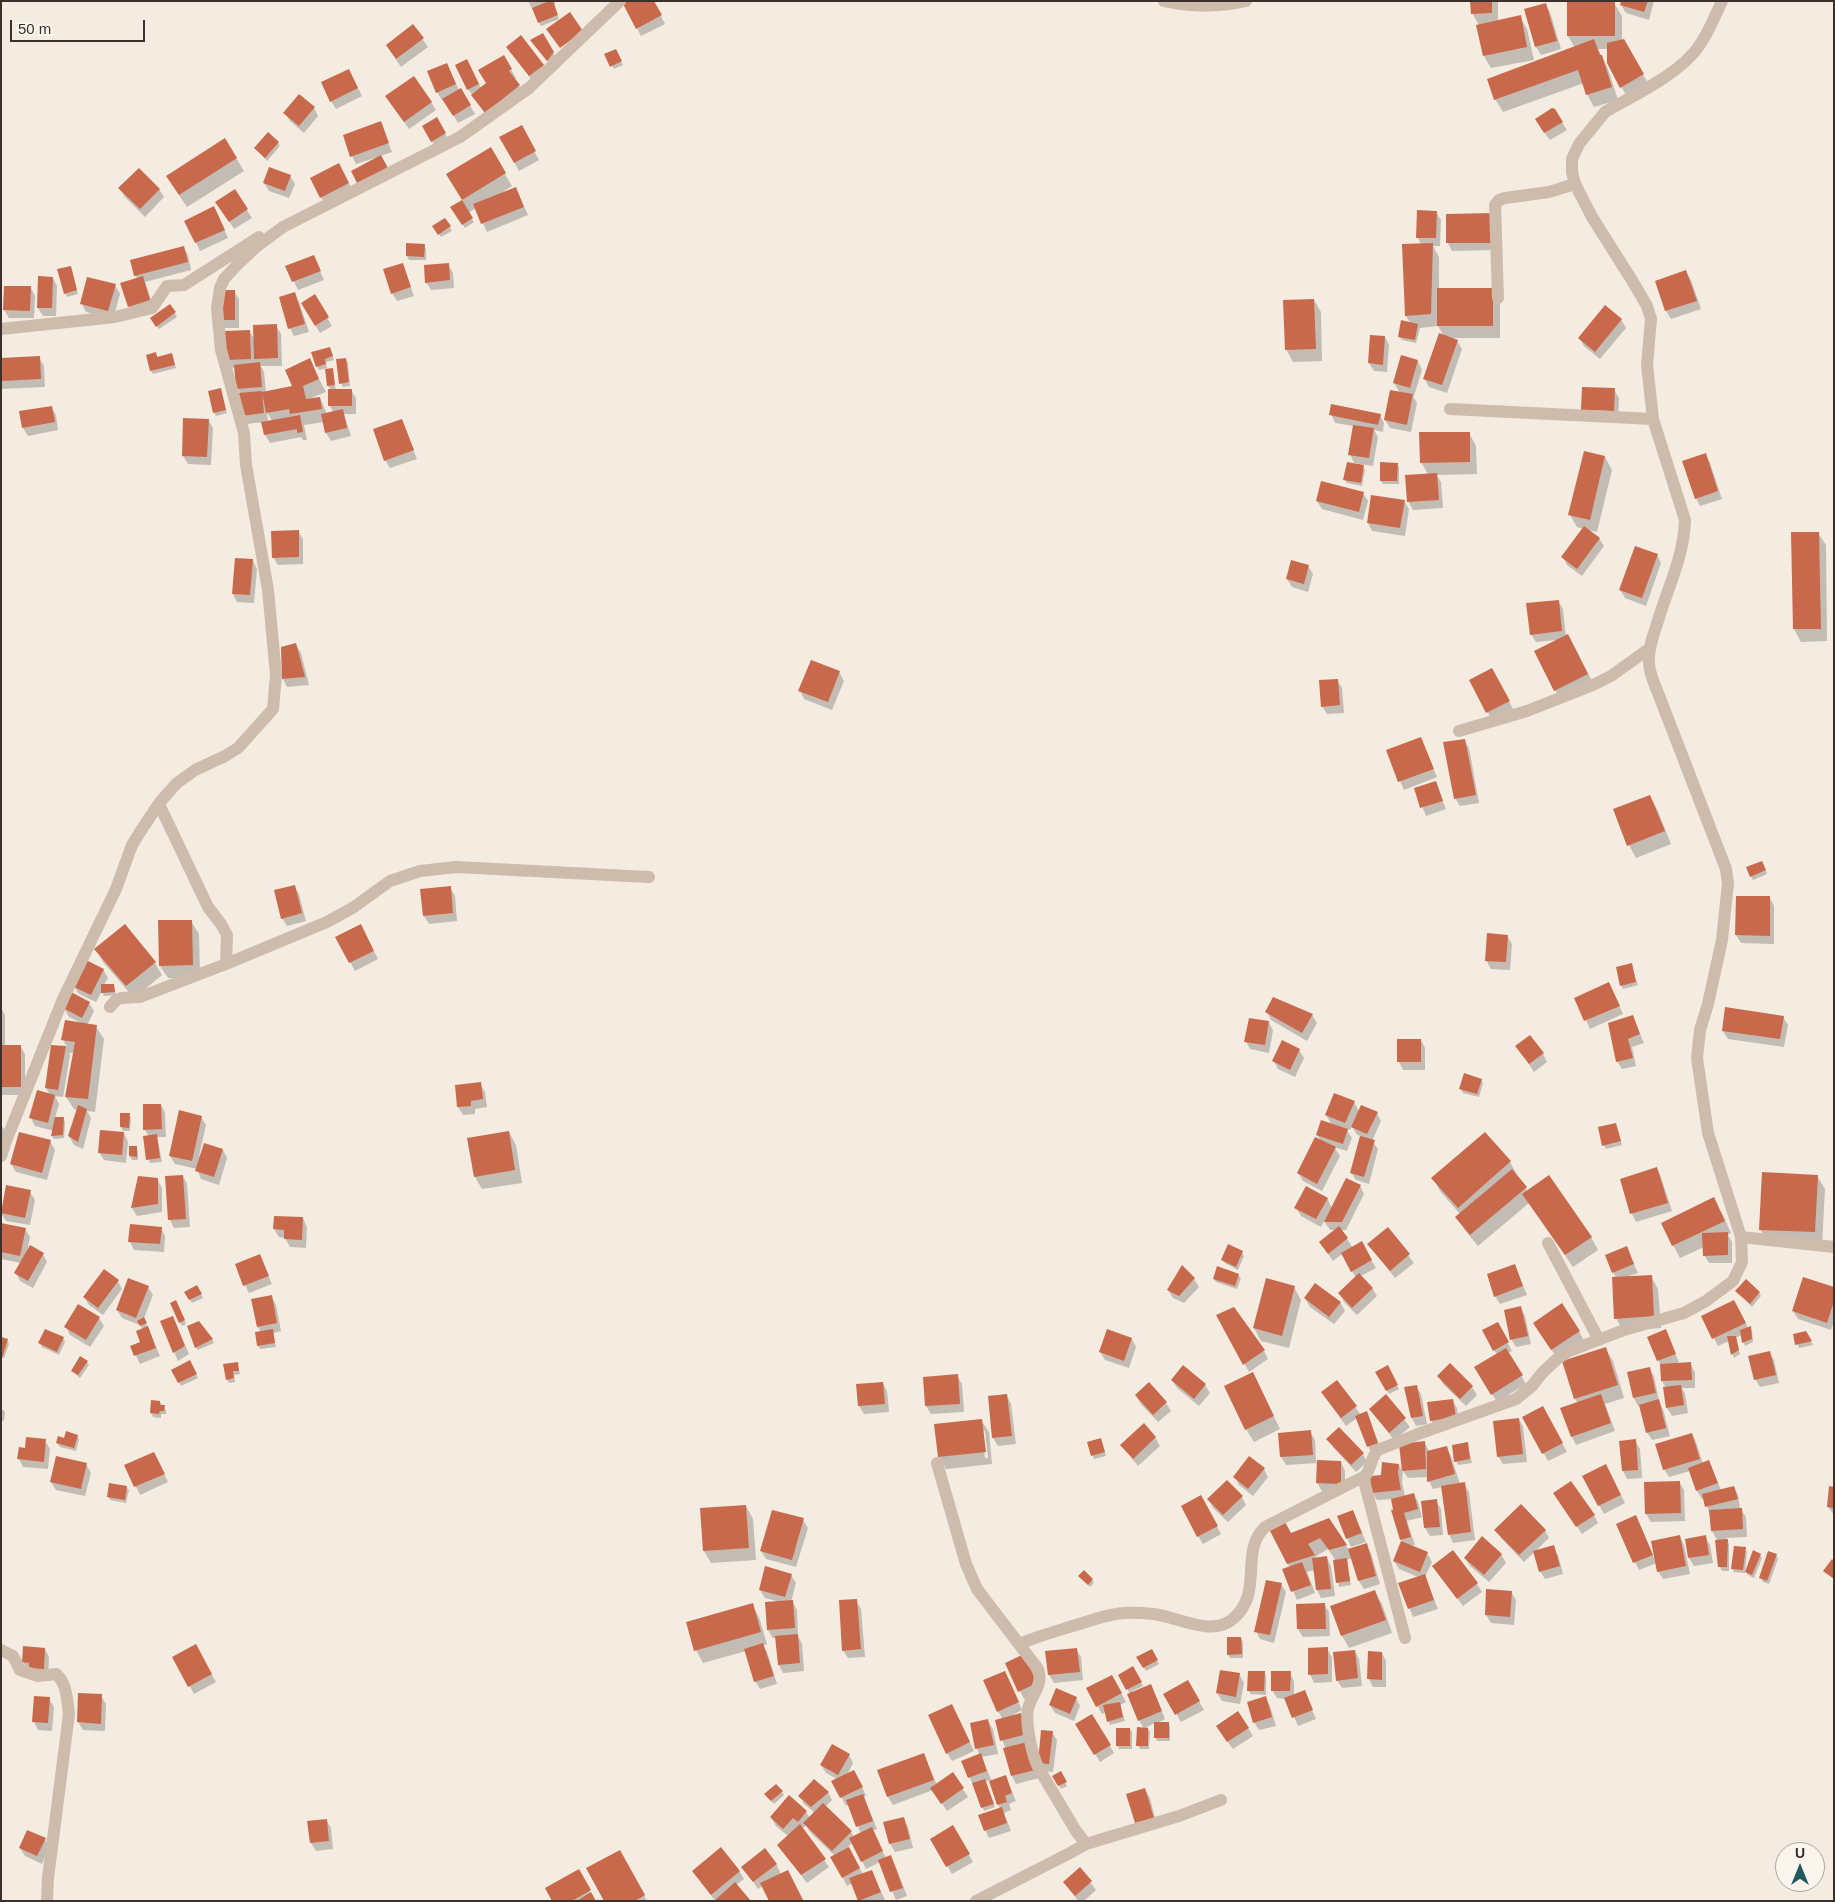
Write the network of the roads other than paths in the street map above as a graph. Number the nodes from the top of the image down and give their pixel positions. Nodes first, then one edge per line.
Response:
1 (620, 1) edge
2 (1164, 1) edge
3 (1246, 1) edge
4 (1722, 1) edge
5 (1575, 184) junction
6 (316, 210) junction
7 (1498, 298) dead end
8 (1, 329) edge
9 (1450, 409) dead end
10 (1653, 418) junction
11 (1650, 648) junction
12 (1459, 731) dead end
13 (159, 804) junction
14 (649, 877) dead end
15 (226, 964) junction
16 (110, 1007) dead end
17 (1, 1156) edge
18 (1741, 1237) junction
19 (1548, 1243) dead end
20 (1834, 1247) edge
21 (1599, 1340) junction
22 (937, 1463) dead end
23 (1363, 1477) junction
24 (1405, 1638) dead end
25 (1019, 1644) junction
26 (1, 1650) edge
27 (1221, 1800) dead end
28 (1086, 1844) junction
29 (47, 1901) edge
30 (976, 1901) edge

1 - 6 street
2 - 3 street
4 - 5 street
5 - 7 street
5 - 10 street
6 - 8 street
6 - 13 street
9 - 10 street
10 - 11 street
11 - 12 street
11 - 18 street
13 - 15 street
13 - 17 street
14 - 15 street
15 - 16 street
18 - 20 street
18 - 21 street
19 - 21 street
21 - 23 street
22 - 25 street
23 - 24 street
23 - 25 street
25 - 28 street
26 - 29 street
27 - 28 street
28 - 30 street

